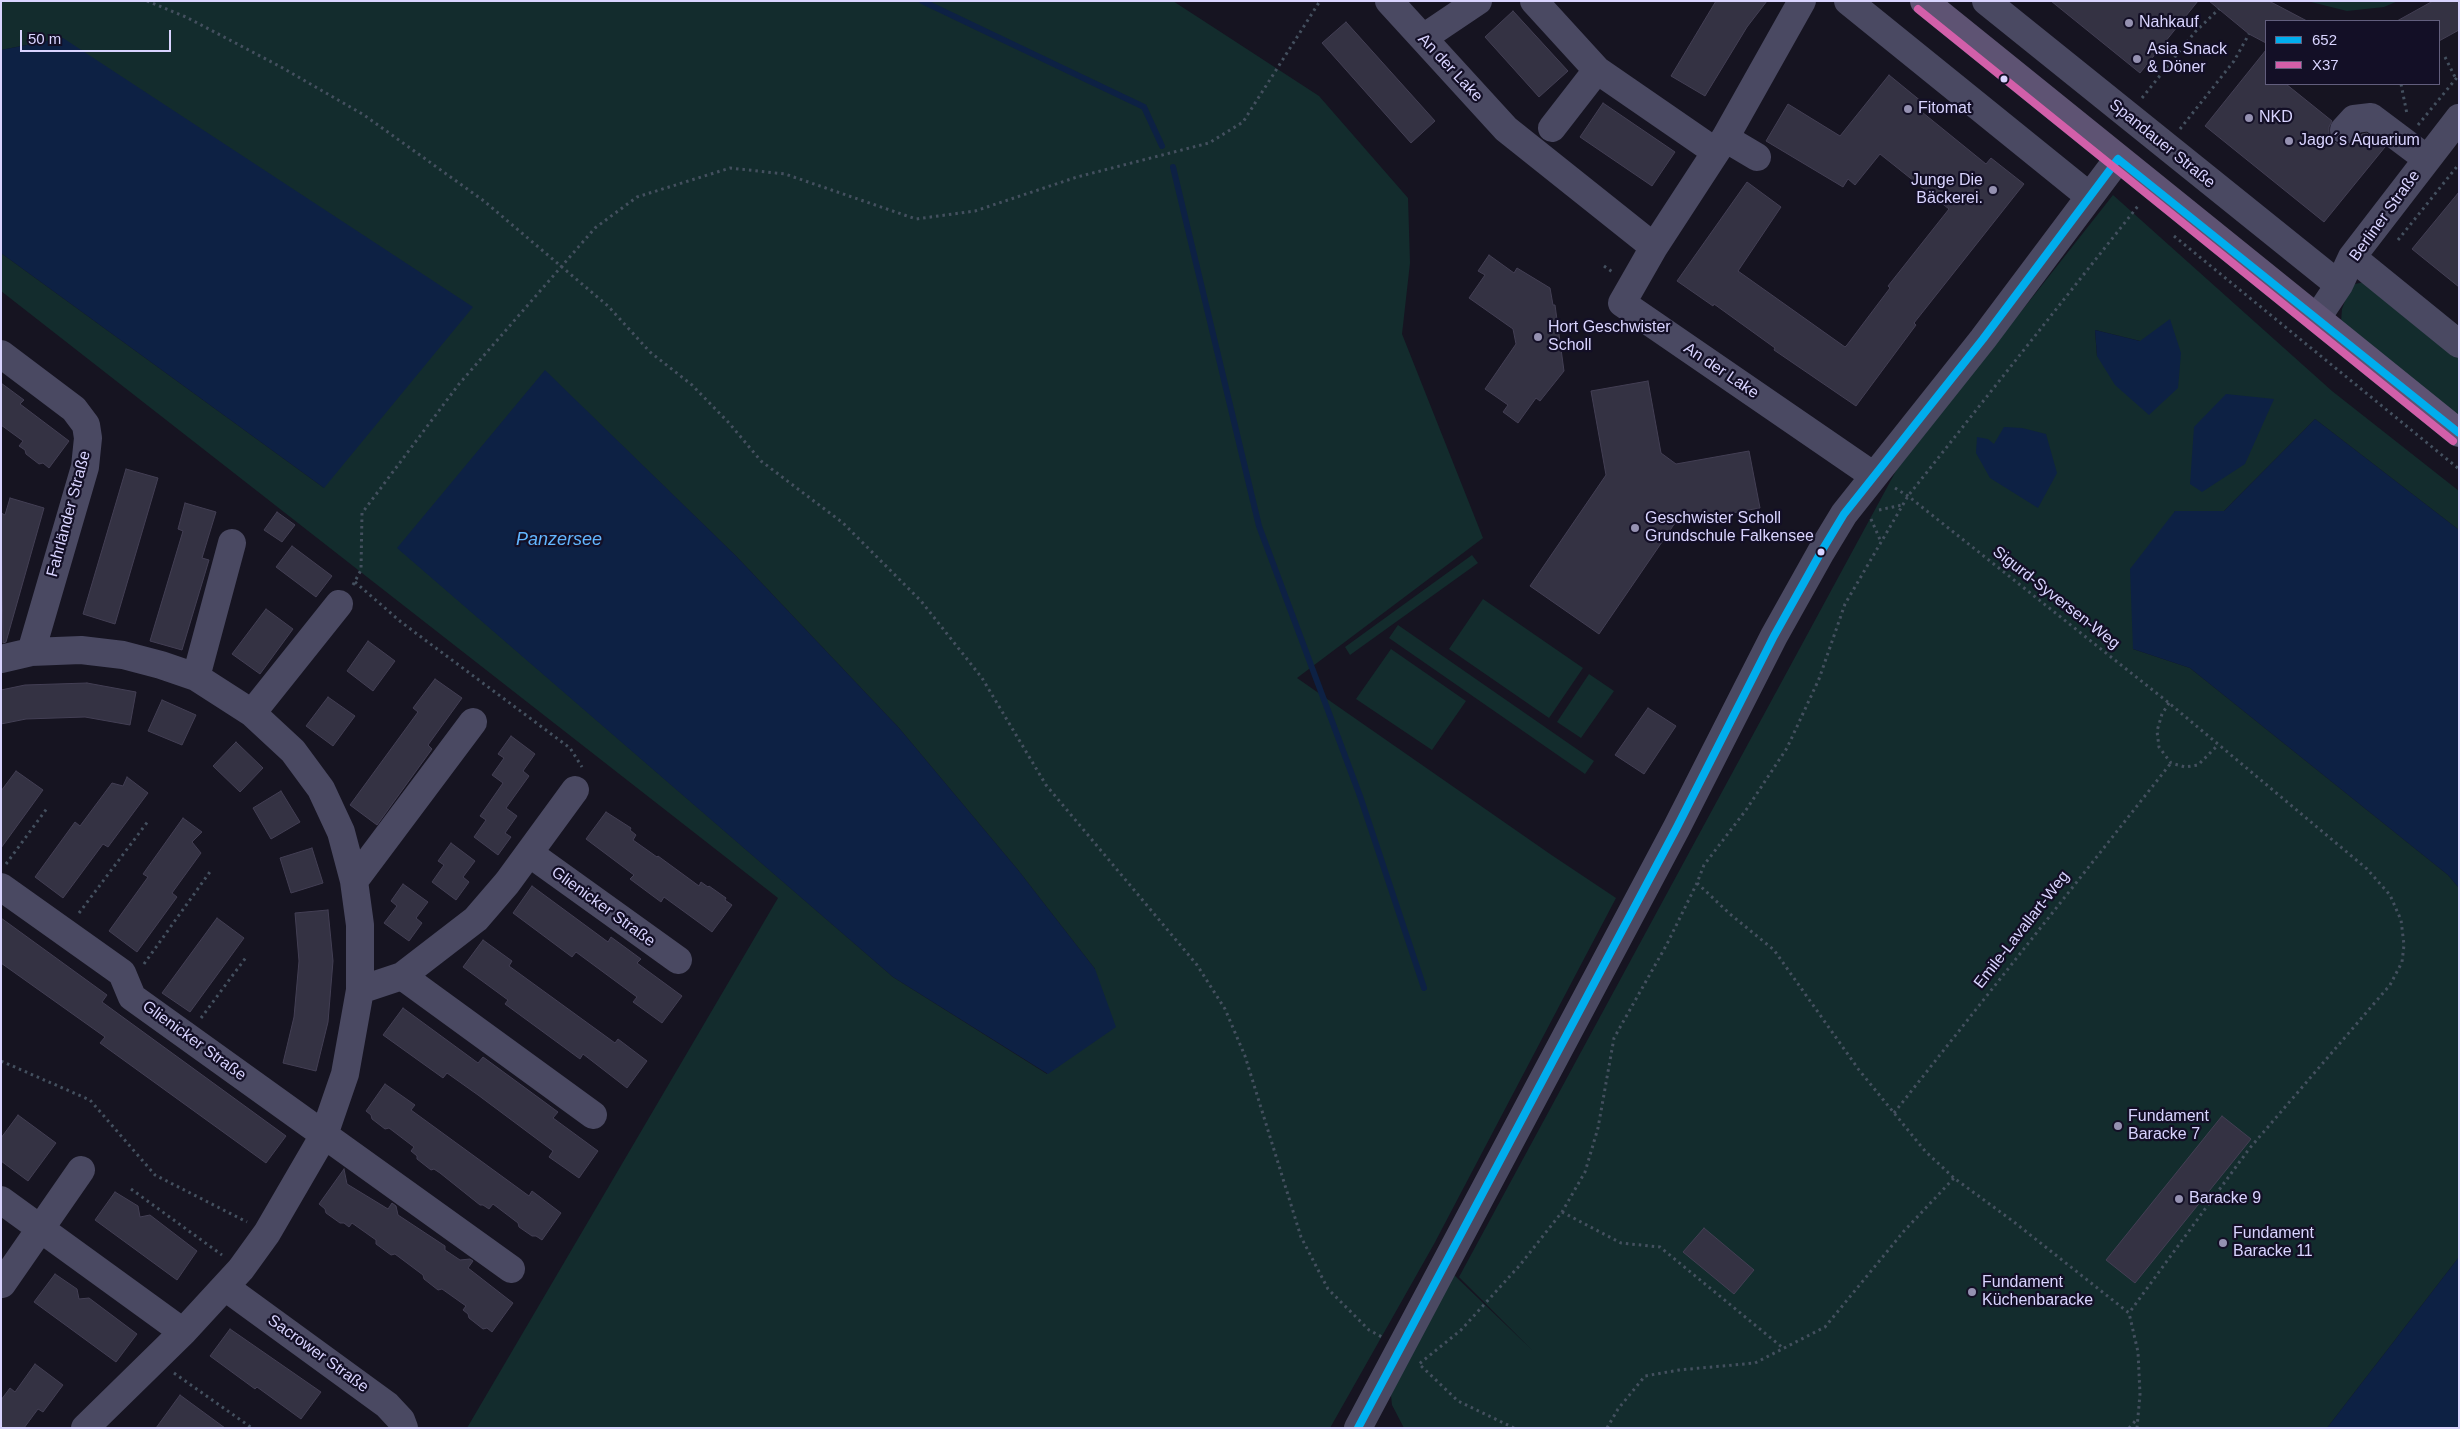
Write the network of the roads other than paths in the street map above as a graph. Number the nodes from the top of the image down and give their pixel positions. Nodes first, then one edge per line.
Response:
1 (1389, 1) edge
2 (1478, 1) edge
3 (1534, 1) edge
4 (1802, 1) edge
5 (1848, 1) edge
6 (1924, 1) edge
7 (1986, 1) edge
8 (1423, 38) junction
9 (1597, 70) junction
10 (2459, 118) edge
11 (1552, 128) dead end
12 (2344, 130) dead end
13 (1720, 145) junction
14 (1758, 157) dead end
15 (2118, 159) junction
16 (2427, 159) junction
17 (2089, 196) junction
18 (1654, 247) junction
19 (2352, 257) junction
20 (2339, 285) junction
21 (2317, 318) junction
22 (2459, 344) edge
23 (1, 354) edge
24 (2459, 433) edge
25 (1874, 476) junction
26 (232, 543) dead end
27 (339, 604) road end
28 (31, 652) junction
29 (1, 658) edge
30 (196, 677) junction
31 (252, 713) junction
32 (472, 722) dead end
33 (575, 790) road end
34 (529, 854) junction
35 (354, 881) junction
36 (1, 887) edge
37 (678, 960) dead end
38 (402, 976) junction
39 (360, 990) junction
40 (593, 1115) dead end
41 (324, 1135) junction
42 (81, 1170) dead end
43 (1, 1200) edge
44 (40, 1229) junction
45 (512, 1270) dead end
46 (233, 1278) junction
47 (2, 1284) edge
48 (183, 1332) junction
49 (84, 1428) edge
50 (404, 1428) edge
51 (1358, 1428) edge

1 - 8 street, An der Lake
2 - 8 street
3 - 9 street
4 - 13 street, An der Lake
5 - 17 street
6 - 15 main road
7 - 20 street, Spandauer Straße
8 - 18 street, An der Lake
9 - 11 street
9 - 13 street
10 - 16 street, Berliner Straße
12 - 16 street
13 - 14 street
13 - 18 street, An der Lake
15 - 17 street
15 - 21 main road
16 - 19 street, Berliner Straße
17 - 25 street
18 - 25 street, An der Lake
19 - 20 street, Berliner Straße
19 - 22 street
20 - 21 street, Berliner Straße
21 - 24 main road
23 - 28 street, Fahrländer Straße
25 - 51 street
26 - 30 street
27 - 31 street
28 - 29 street
28 - 30 street
30 - 31 street
31 - 35 street
32 - 35 street
33 - 34 street
34 - 37 street, Glienicker Straße
34 - 38 street
35 - 39 street
36 - 41 street, Glienicker Straße
38 - 39 street
38 - 40 street
39 - 41 street
41 - 45 street, Glienicker Straße
41 - 46 street
42 - 44 street
43 - 44 street
44 - 47 street
44 - 48 street
46 - 48 street
46 - 50 street, Sacrower Straße
48 - 49 street

